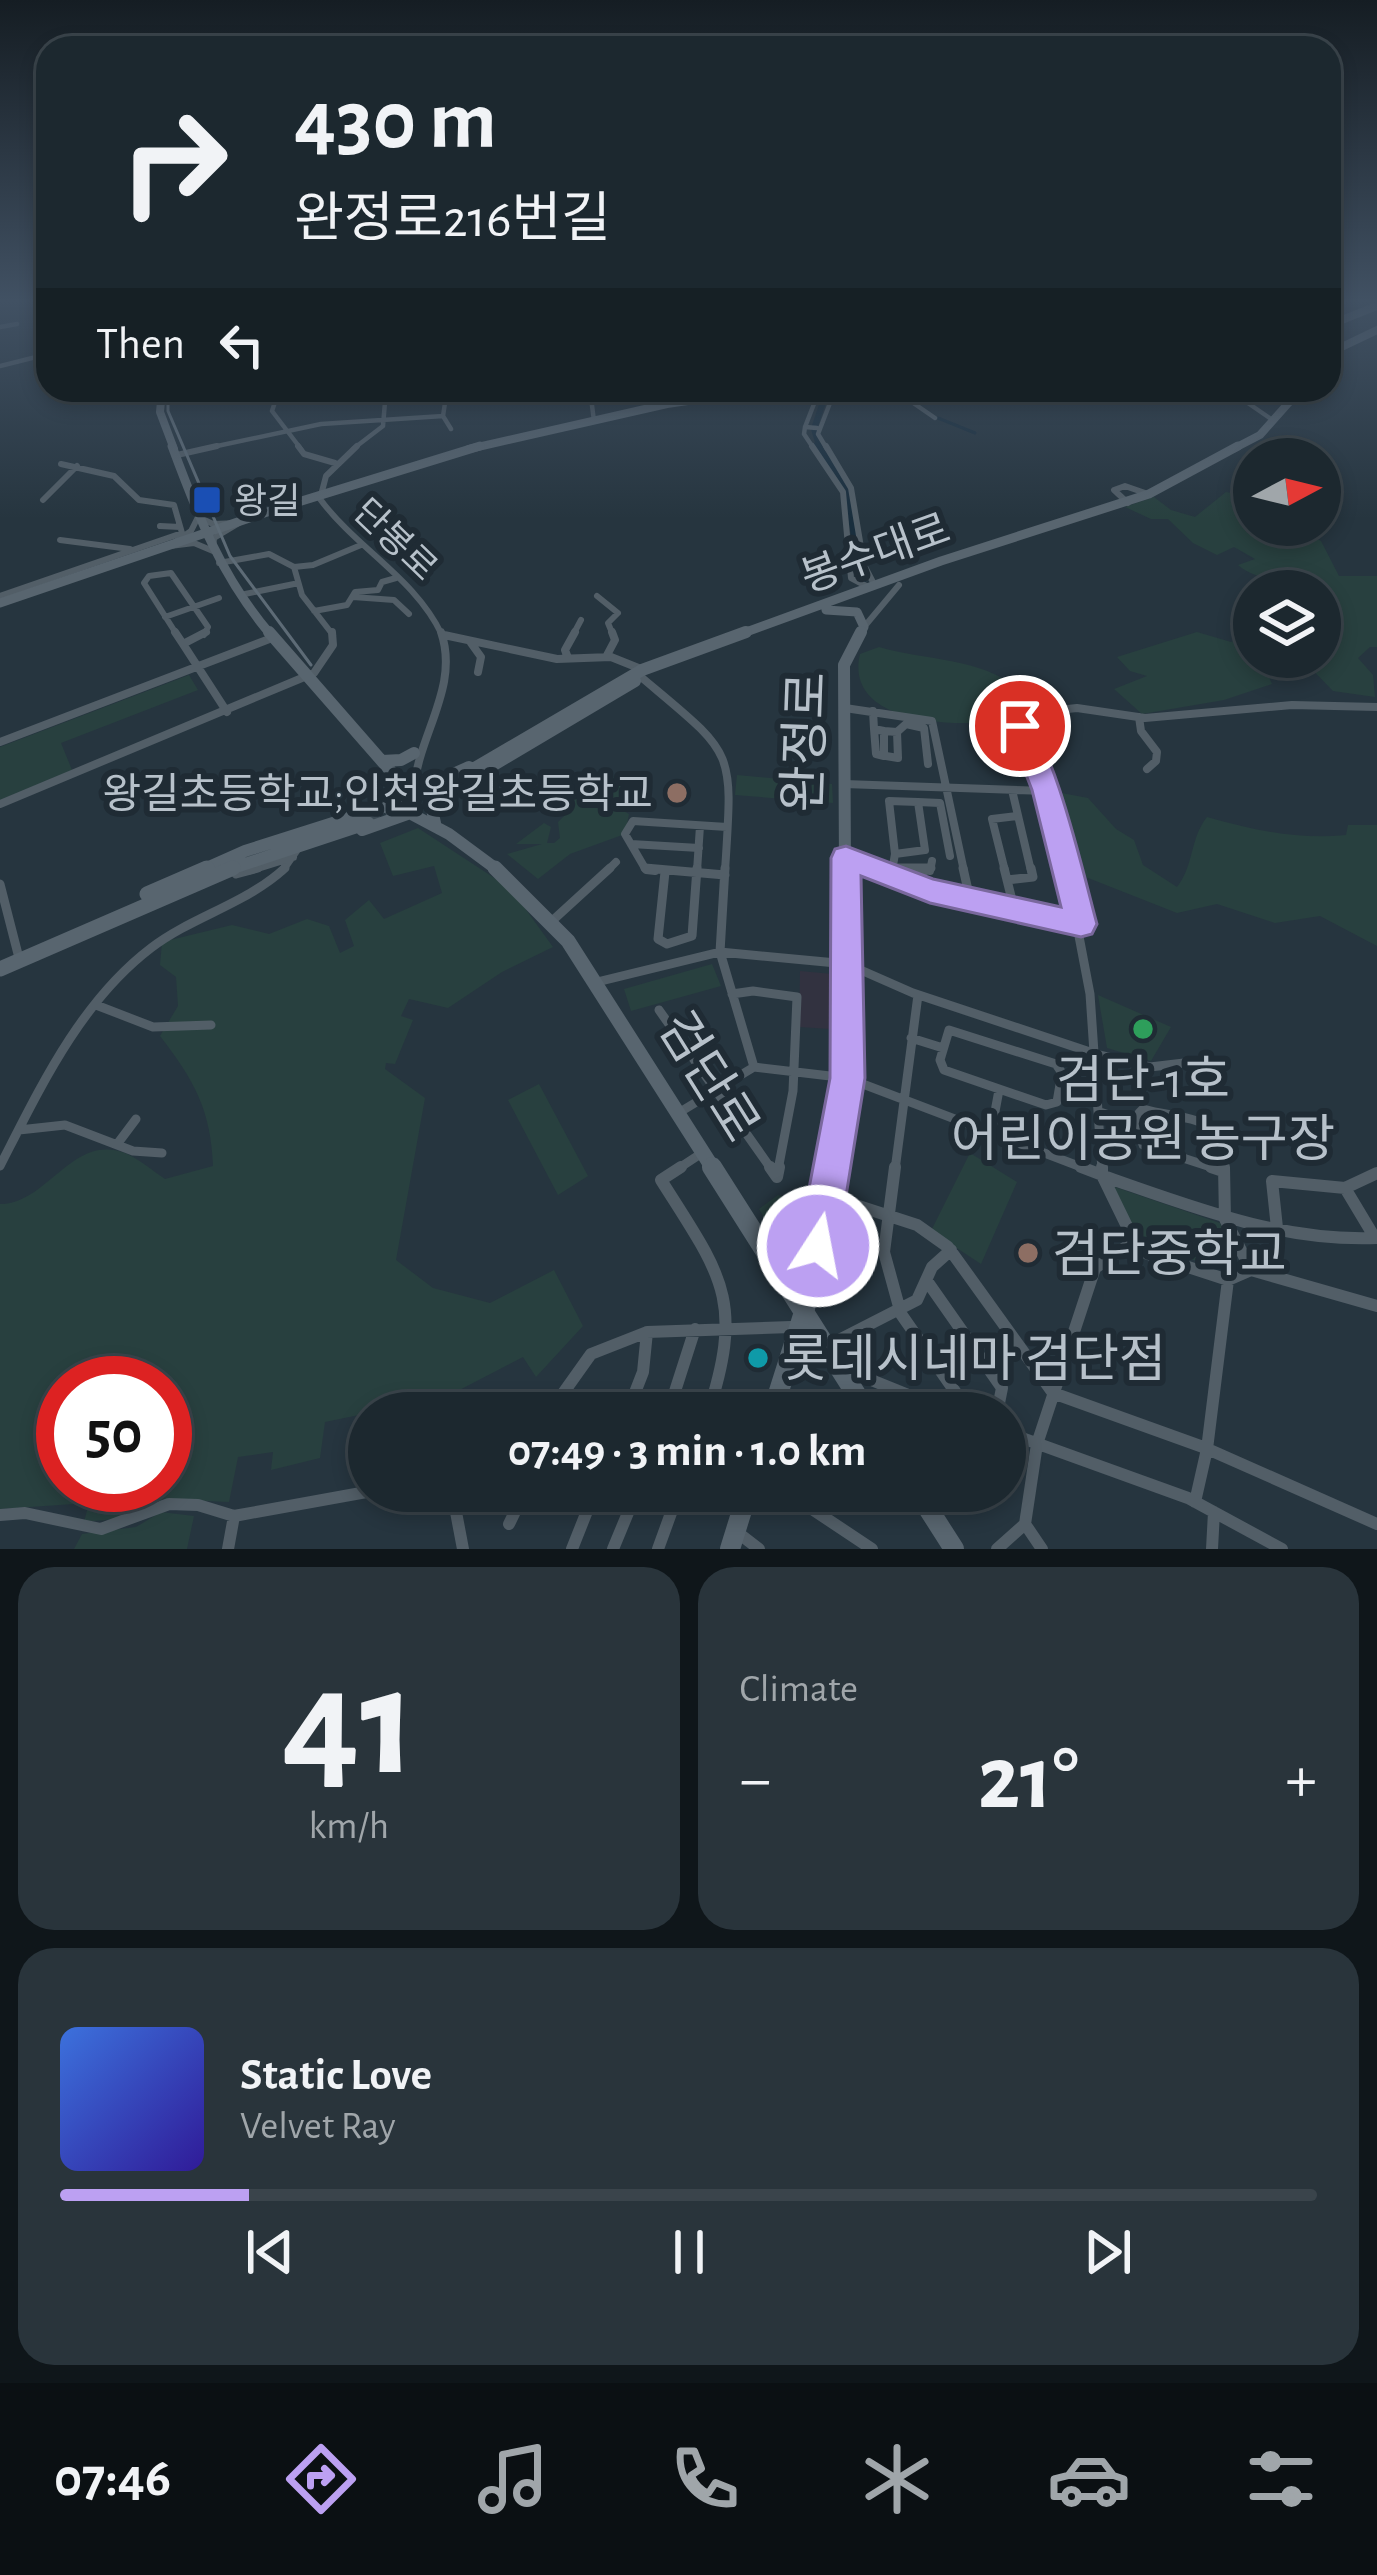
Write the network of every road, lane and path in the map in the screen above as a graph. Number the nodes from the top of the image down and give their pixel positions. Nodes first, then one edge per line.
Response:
1 (160, 402) edge
2 (273, 402) edge
3 (386, 402) edge
4 (445, 402) edge
5 (591, 402) edge
6 (698, 402) edge
7 (815, 402) edge
8 (829, 402) edge
9 (912, 402) edge
10 (1247, 402) edge
11 (1291, 402) edge
12 (443, 416) junction
13 (593, 416) junction
14 (935, 418) dead end
15 (386, 421) junction
16 (1276, 422) junction
17 (805, 427) junction
18 (817, 428) junction
19 (451, 429) dead end
20 (287, 431) junction
21 (177, 455) junction
22 (61, 464) dead end
23 (336, 464) junction
24 (78, 465) junction
25 (1149, 494) junction
26 (44, 500) dead end
27 (1127, 502) junction
28 (198, 518) junction
29 (239, 523) junction
30 (160, 526) dead end
31 (180, 527) junction
32 (204, 534) junction
33 (60, 540) dead end
34 (362, 544) junction
35 (170, 546) junction
36 (131, 550) junction
37 (969, 553) junction
38 (216, 557) junction
39 (294, 567) junction
40 (918, 571) junction
41 (396, 578) junction
42 (294, 584) junction
43 (899, 585) junction
44 (870, 591) junction
45 (412, 593) junction
46 (240, 595) junction
47 (597, 596) dead end
48 (353, 597) junction
49 (219, 598) dead end
50 (0, 599) edge
51 (394, 600) junction
52 (194, 607) junction
53 (825, 610) junction
54 (314, 611) junction
55 (409, 614) dead end
56 (165, 617) junction
57 (581, 620) dead end
58 (864, 627) junction
59 (444, 635) junction
60 (274, 638) junction
61 (183, 644) junction
62 (470, 644) junction
63 (606, 657) junction
64 (568, 658) junction
65 (198, 666) junction
66 (478, 672) dead end
67 (640, 675) junction
68 (308, 677) junction
69 (1038, 707) dead end
70 (1377, 707) edge
71 (843, 708) junction
72 (873, 711) junction
73 (227, 712) junction
74 (1049, 712) dead end
75 (1139, 717) junction
76 (879, 730) junction
77 (897, 732) junction
78 (0, 742) edge
79 (417, 751) junction
80 (928, 764) dead end
81 (386, 766) junction
82 (1147, 769) dead end
83 (844, 784) junction
84 (946, 788) junction
85 (1012, 790) junction
86 (1046, 791) junction
87 (416, 800) junction
88 (918, 802) junction
89 (0, 804) edge
90 (1017, 816) junction
91 (367, 821) junction
92 (700, 826) junction
93 (728, 827) junction
94 (631, 844) junction
95 (698, 848) junction
96 (926, 850) junction
97 (295, 854) junction
98 (896, 854) junction
99 (955, 855) junction
100 (846, 858) junction
101 (932, 861) junction
102 (616, 862) dead end
103 (891, 871) junction
104 (665, 872) junction
105 (236, 874) dead end
106 (697, 874) junction
107 (725, 875) junction
108 (1007, 880) junction
109 (0, 884) edge
110 (970, 899) junction
111 (1014, 908) junction
112 (122, 912) junction
113 (552, 921) junction
114 (1081, 924) junction
115 (720, 952) junction
116 (20, 960) junction
117 (847, 964) junction
118 (0, 969) edge
119 (597, 982) junction
120 (732, 994) junction
121 (918, 995) junction
122 (96, 1005) junction
123 (659, 1010) dead end
124 (211, 1025) dead end
125 (1006, 1025) junction
126 (911, 1038) junction
127 (1003, 1046) junction
128 (943, 1048) junction
129 (1099, 1055) junction
130 (1184, 1063) dead end
131 (754, 1067) junction
132 (794, 1071) junction
133 (848, 1078) junction
134 (716, 1090) junction
135 (999, 1090) junction
136 (901, 1099) junction
137 (1100, 1112) junction
138 (679, 1113) junction
139 (136, 1119) dead end
140 (1139, 1125) junction
141 (17, 1130) junction
142 (992, 1133) junction
143 (118, 1143) junction
144 (704, 1152) junction
145 (162, 1153) dead end
146 (0, 1166) edge
147 (1223, 1171) junction
148 (1377, 1173) edge
149 (1102, 1175) junction
150 (1345, 1188) junction
151 (828, 1196) junction
152 (888, 1215) junction
153 (1224, 1216) junction
154 (1277, 1228) junction
155 (1376, 1238) edge
156 (1132, 1243) junction
157 (951, 1250) junction
158 (1251, 1270) junction
159 (926, 1280) junction
160 (1228, 1280) junction
161 (1377, 1306) edge
162 (805, 1309) junction
163 (901, 1311) junction
164 (791, 1327) dead end
165 (731, 1328) junction
166 (695, 1330) junction
167 (647, 1331) junction
168 (826, 1346) junction
169 (839, 1367) junction
170 (564, 1392) edge
171 (636, 1392) edge
172 (675, 1392) edge
173 (716, 1392) edge
174 (779, 1392) edge
175 (855, 1392) edge
176 (901, 1392) edge
177 (956, 1392) edge
178 (1001, 1392) edge
179 (1053, 1393) junction
180 (1026, 1440) edge
181 (1037, 1444) junction
182 (1208, 1449) junction
183 (348, 1495) edge
184 (1195, 1502) junction
185 (456, 1512) edge
186 (515, 1512) edge
187 (587, 1512) edge
188 (628, 1512) edge
189 (671, 1512) edge
190 (816, 1512) edge
191 (930, 1512) edge
192 (1214, 1512) junction
193 (0, 1515) edge
194 (234, 1516) junction
195 (508, 1524) dead end
196 (1025, 1524) junction
197 (1377, 1524) edge
198 (733, 1540) edge
199 (228, 1549) edge
200 (463, 1549) edge
201 (572, 1549) edge
202 (613, 1549) edge
203 (658, 1549) edge
204 (759, 1549) edge
205 (872, 1549) edge
206 (954, 1549) edge
207 (997, 1549) edge
208 (1042, 1549) edge
209 (1212, 1549) edge
210 (1282, 1549) edge

1 - 21 main road, 검단로
2 - 20 street
3 - 15 street
4 - 12 street
5 - 13 street
6 - 13 main road
7 - 17 street
8 - 18 street
9 - 14 street
10 - 16 street
11 - 16 main road, 봉수대로
12 - 15 street
12 - 19 street
13 - 29 main road
15 - 20 street
15 - 23 street, 단봉로
16 - 25 main road, 봉수대로
17 - 18 street
17 - 44 street
18 - 44 street
20 - 21 street
20 - 23 street
21 - 28 main road, 검단로
22 - 24 street
23 - 34 street, 단봉로
24 - 26 street
24 - 31 street
25 - 27 main road, 봉수대로
25 - 27 street
27 - 37 main road, 봉수대로
28 - 29 street
28 - 32 main road, 검단로
28 - 35 street
29 - 32 main road
29 - 38 street
30 - 31 street
31 - 36 street
32 - 35 main road
32 - 38 main road, 검단로
33 - 36 street
34 - 39 street
34 - 41 street, 단봉로
35 - 38 street
35 - 50 main road
36 - 50 street
37 - 40 main road, 봉수대로
37 - 43 main road
38 - 39 street
38 - 46 main road, 검단로
39 - 42 street
40 - 43 main road
40 - 44 main road, 봉수대로
41 - 45 street, 단봉로
41 - 48 street
42 - 46 street
42 - 54 street
43 - 44 main road, 봉수대로
43 - 58 street, 완정로
44 - 53 main road, 봉수대로
44 - 67 main road, 봉수대로
45 - 51 street
45 - 59 street, 단봉로
46 - 60 main road, 검단로
47 - 63 street
48 - 51 street
48 - 54 street
49 - 52 street
51 - 55 street
52 - 56 street
52 - 56 street
52 - 61 street
53 - 58 main road
53 - 67 main road, 봉수대로
54 - 68 street
56 - 61 street
57 - 64 street
58 - 71 main road, 완정로
59 - 62 street
59 - 79 street, 단봉로
60 - 65 street
60 - 68 main road, 검단로
61 - 65 street
62 - 64 street
62 - 66 street
63 - 64 street
63 - 67 street
65 - 73 street
65 - 78 street
67 - 87 main road
67 - 93 street
68 - 73 street
68 - 81 main road, 검단로
69 - 86 street
70 - 75 street
71 - 72 street
71 - 83 main road, 완정로
72 - 76 street
72 - 84 street
73 - 89 street
74 - 75 street
75 - 82 street
76 - 77 street
76 - 77 street
77 - 80 street
79 - 81 main road
79 - 87 street, 단봉로
81 - 87 main road, 검단로
83 - 84 street
83 - 100 main road, 완정로
84 - 85 street
84 - 99 street
85 - 86 street
85 - 90 street
86 - 114 street
87 - 91 main road
87 - 113 main road, 검단로
88 - 96 street
88 - 98 street
88 - 99 street
90 - 108 street
90 - 108 street
91 - 97 main road
91 - 112 main road
92 - 93 street
92 - 94 street
92 - 95 street
93 - 107 street
94 - 95 street
94 - 104 street
95 - 106 street
96 - 98 street
96 - 101 street
97 - 105 street
97 - 112 main road
97 - 122 street
98 - 103 street
99 - 101 street
99 - 110 street
100 - 103 street
100 - 117 main road, 완정로
101 - 103 street
102 - 113 street
103 - 110 street
104 - 106 street
104 - 106 street
106 - 107 street
107 - 115 street
108 - 111 street
109 - 116 street
110 - 111 street
111 - 114 street
112 - 116 main road
113 - 119 main road, 검단로
114 - 129 street
115 - 117 street
115 - 119 street
115 - 120 street
116 - 118 main road
117 - 121 street
117 - 133 main road, 완정로
119 - 138 main road, 검단로
120 - 131 street
120 - 132 street
121 - 125 street
121 - 126 street
122 - 124 street
122 - 141 street
123 - 134 street
125 - 127 street
125 - 129 street
126 - 128 street
126 - 136 street
127 - 128 street
127 - 135 street
128 - 135 street
129 - 130 street
129 - 137 street
131 - 132 street
131 - 134 street
132 - 133 street
132 - 134 street
133 - 136 street
133 - 151 main road, 완정로
134 - 138 street
135 - 142 street
136 - 142 street
136 - 152 street
137 - 140 street
137 - 149 street
138 - 144 main road, 검단로
139 - 143 street
140 - 147 street
140 - 147 street
141 - 143 street
141 - 146 street
142 - 149 street
143 - 145 street
144 - 162 main road, 검단로
144 - 165 street
147 - 153 street
148 - 150 street
149 - 153 street
149 - 156 street
150 - 154 street
150 - 155 street
151 - 152 street
151 - 162 main road, 완정로
152 - 157 street
152 - 163 street
153 - 154 street
153 - 158 street
154 - 155 street
156 - 160 street
156 - 179 street
157 - 159 street
157 - 179 street
158 - 160 street
158 - 161 street
159 - 163 street
159 - 178 street
160 - 182 street
162 - 168 main road, 검단로
162 - 174 main road, 완정로
163 - 168 street
163 - 177 street
164 - 165 street
165 - 166 street
165 - 173 street
166 - 167 street
166 - 172 street
167 - 170 street
167 - 171 street
168 - 169 main road, 검단로
169 - 175 main road, 검단로
169 - 176 street
179 - 181 street
179 - 182 street
180 - 181 street
181 - 184 street
181 - 196 street
182 - 184 street
182 - 197 street
183 - 194 street
184 - 192 street
185 - 200 street
186 - 195 street
187 - 201 street
188 - 202 street
189 - 203 street
190 - 205 street
191 - 206 main road
192 - 209 street
192 - 210 street
193 - 194 street
194 - 199 street
196 - 207 street
196 - 208 street
198 - 204 street

